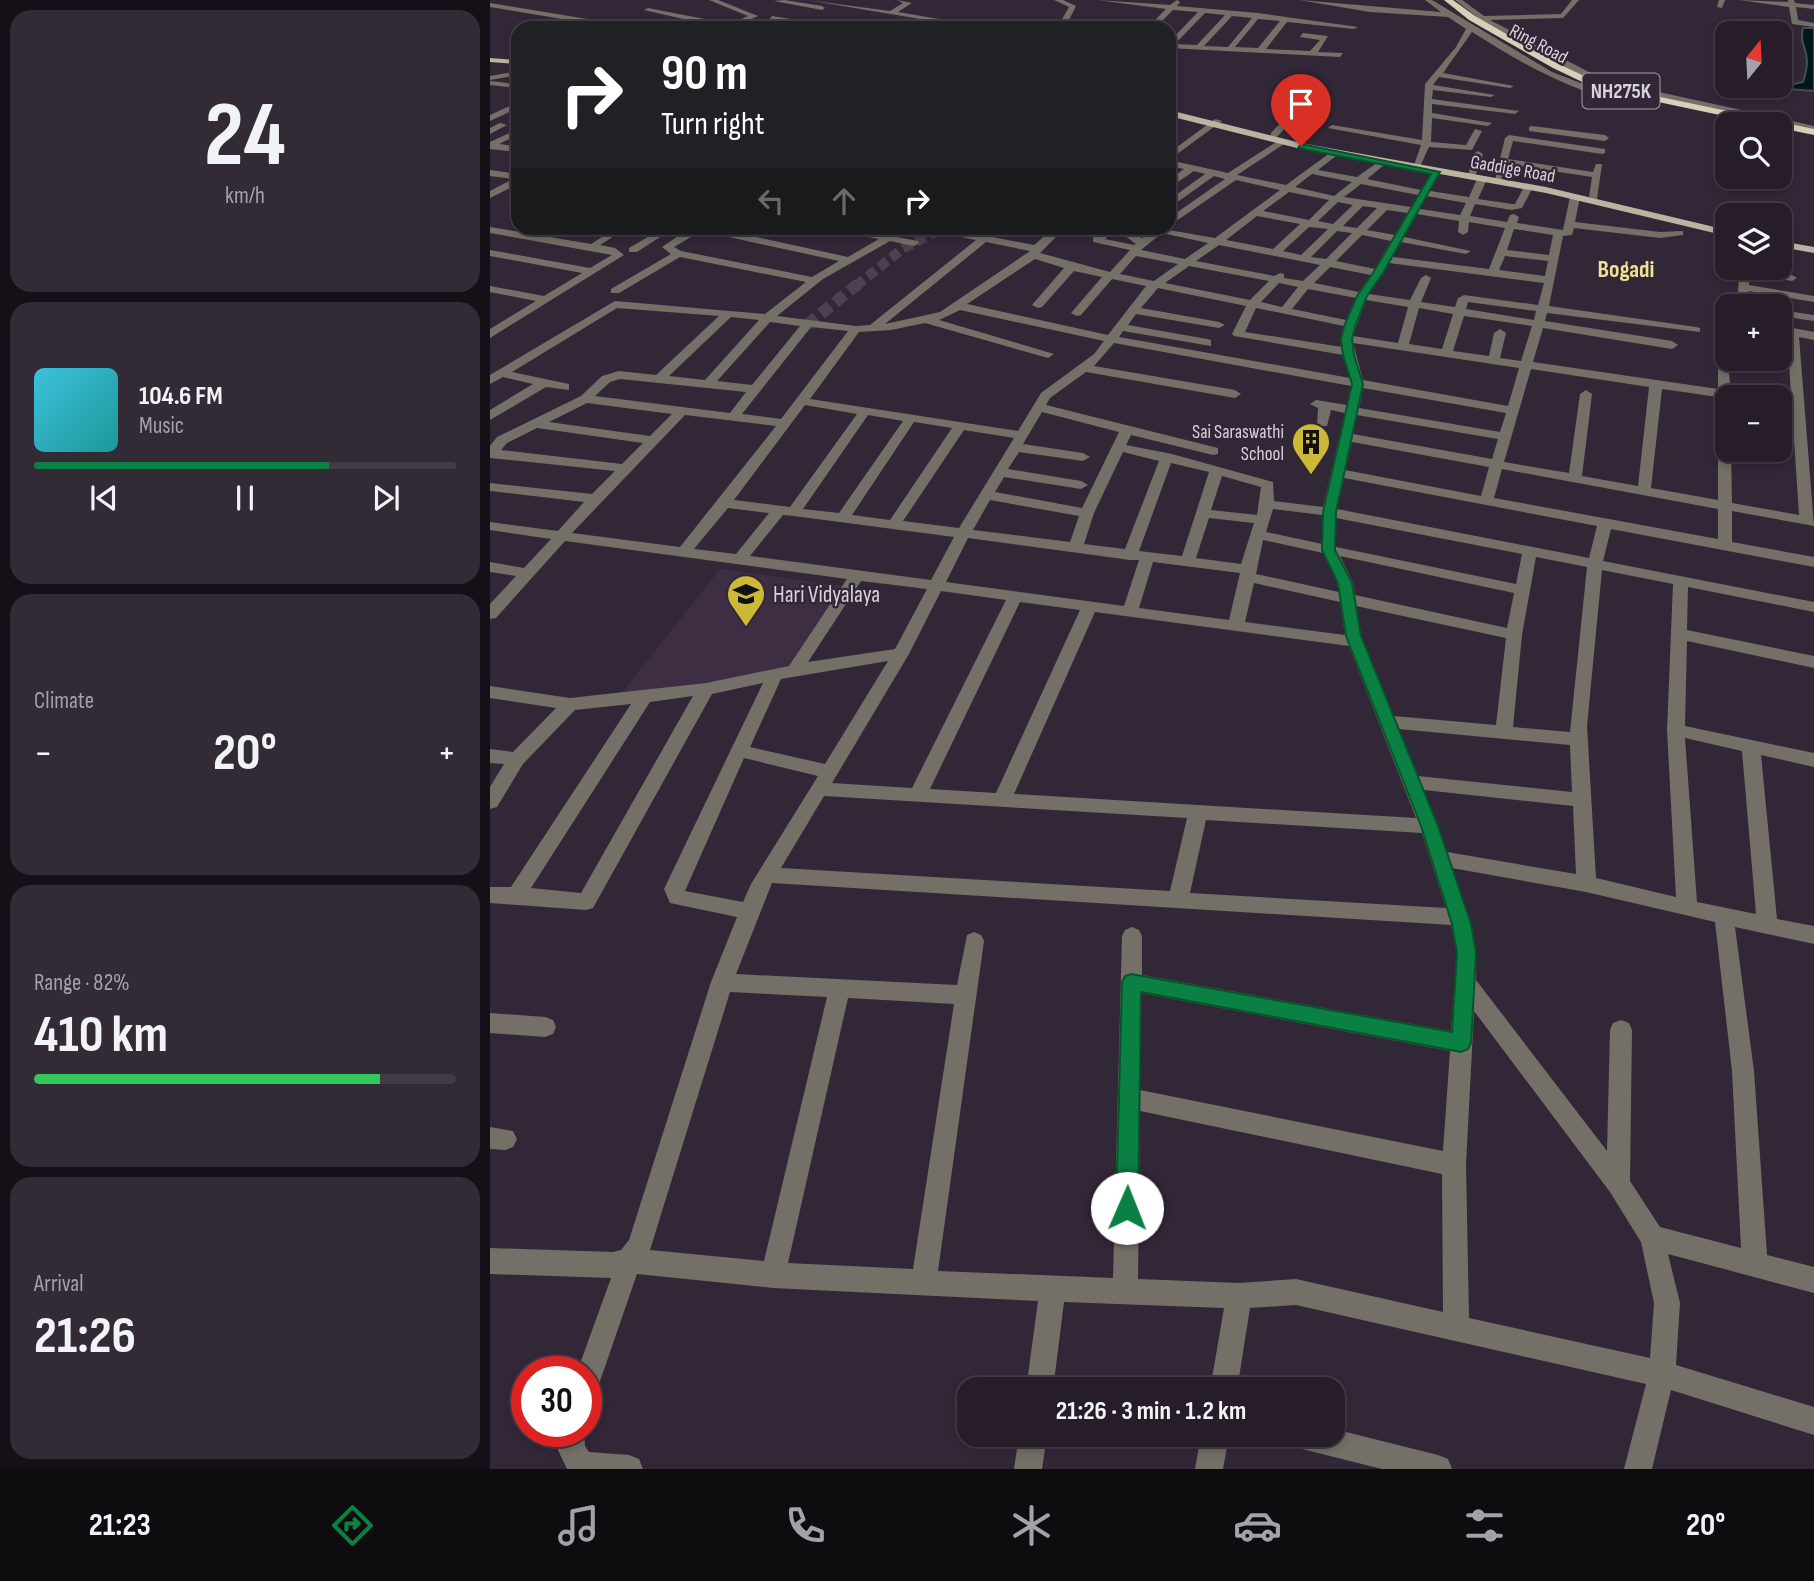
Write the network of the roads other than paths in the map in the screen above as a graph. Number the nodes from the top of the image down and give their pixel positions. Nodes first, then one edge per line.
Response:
1 (712, 0) edge
2 (810, 0) edge
3 (900, 0) edge
4 (1057, 0) edge
5 (1085, 0) edge
6 (1100, 0) edge
7 (1179, 0) edge
8 (1302, 0) edge
9 (1431, 0) edge
10 (1448, 0) edge
11 (1458, 0) edge
12 (1576, 0) edge
13 (1742, 0) edge
14 (1751, 0) edge
15 (775, 2) edge
16 (1127, 2) edge
17 (491, 6) edge
18 (1073, 6) junction
19 (1340, 6) junction
20 (1792, 6) edge
21 (1814, 7) edge
22 (1171, 8) junction
23 (648, 10) dead end
24 (1204, 10) junction
25 (1752, 11) dead end
26 (1232, 12) junction
27 (891, 13) junction
28 (1814, 14) edge
29 (1258, 15) junction
30 (1448, 15) junction
31 (772, 18) dead end
32 (1312, 18) junction
33 (929, 19) junction
34 (1286, 19) junction
35 (593, 21) edge
36 (702, 21) edge
37 (744, 21) edge
38 (791, 21) edge
39 (905, 21) edge
40 (924, 21) edge
41 (941, 21) edge
42 (1065, 21) edge
43 (1158, 21) edge
44 (1474, 24) junction
45 (1814, 25) edge
46 (1354, 27) dead end
47 (1303, 35) junction
48 (1176, 39) edge
49 (1176, 46) edge
50 (1199, 47) junction
51 (1230, 49) junction
52 (1260, 51) junction
53 (1289, 52) junction
54 (1313, 53) junction
55 (1340, 55) dead end
56 (490, 60) edge
57 (511, 62) edge
58 (1546, 70) junction
59 (1436, 74) junction
60 (511, 75) edge
61 (490, 81) edge
62 (511, 85) edge
63 (1510, 86) dead end
64 (1429, 87) junction
65 (1503, 96) dead end
66 (505, 100) dead end
67 (1428, 101) junction
68 (490, 106) edge
69 (511, 108) edge
70 (1515, 111) dead end
71 (1176, 113) edge
72 (1428, 115) junction
73 (1715, 115) edge
74 (1291, 117) dead end
75 (490, 118) edge
76 (1715, 119) edge
77 (1215, 123) junction
78 (1488, 123) dead end
79 (490, 124) edge
80 (503, 125) junction
81 (511, 126) edge
82 (1332, 128) dead end
83 (490, 131) edge
84 (1478, 131) dead end
85 (1814, 131) edge
86 (1792, 134) edge
87 (511, 137) edge
88 (1277, 138) junction
89 (1519, 139) junction
90 (1814, 140) edge
91 (1176, 141) edge
92 (1188, 143) junction
93 (1426, 144) junction
94 (490, 146) edge
95 (511, 148) edge
96 (1506, 149) junction
97 (1519, 151) dead end
98 (1602, 151) junction
99 (1176, 152) edge
100 (1334, 153) junction
101 (1478, 154) dead end
102 (1503, 160) junction
103 (1586, 161) dead end
104 (1381, 163) junction
105 (1600, 163) junction
106 (1176, 165) edge
107 (1414, 167) junction
108 (1192, 168) junction
109 (1311, 171) junction
110 (1436, 172) junction
111 (490, 173) edge
112 (1212, 173) junction
113 (1471, 174) junction
114 (1597, 176) junction
115 (1230, 177) junction
116 (511, 178) edge
117 (1498, 178) junction
118 (1482, 179) junction
119 (1176, 180) edge
120 (1358, 181) junction
121 (511, 183) edge
122 (1390, 187) junction
123 (1528, 187) junction
124 (1287, 189) junction
125 (492, 193) edge
126 (1424, 193) junction
127 (1575, 197) junction
128 (1594, 197) junction
129 (1336, 199) junction
130 (1176, 200) edge
131 (1471, 201) junction
132 (1365, 204) junction
133 (1384, 207) junction
134 (1518, 207) junction
135 (1413, 212) junction
136 (1255, 213) junction
137 (1176, 218) edge
138 (1464, 218) junction
139 (1570, 223) junction
140 (1308, 224) junction
141 (1511, 226) junction
142 (1715, 228) edge
143 (1715, 228) edge
144 (1333, 229) junction
145 (490, 230) edge
146 (1176, 230) edge
147 (1463, 232) dead end
148 (1559, 233) junction
149 (1679, 233) dead end
150 (511, 234) edge
151 (1358, 234) junction
152 (519, 235) edge
153 (610, 235) edge
154 (658, 235) edge
155 (686, 235) edge
156 (748, 235) edge
157 (873, 235) edge
158 (965, 235) edge
159 (989, 235) edge
160 (1053, 235) edge
161 (1103, 235) edge
162 (1131, 235) edge
163 (1154, 235) edge
164 (889, 238) junction
165 (984, 239) junction
166 (1397, 240) junction
167 (1217, 242) junction
168 (1792, 242) edge
169 (596, 243) dead end
170 (914, 243) dead end
171 (1792, 244) edge
172 (1814, 245) edge
173 (1138, 248) junction
174 (633, 250) dead end
175 (1814, 250) edge
176 (1466, 251) dead end
177 (1035, 252) junction
178 (1501, 252) junction
179 (490, 253) edge
180 (1273, 253) junction
181 (678, 254) junction
182 (1299, 259) junction
183 (1386, 259) junction
184 (1553, 259) junction
185 (848, 260) junction
186 (1188, 263) junction
187 (1326, 264) junction
188 (1071, 267) junction
189 (593, 272) junction
190 (1378, 273) junction
191 (1493, 273) junction
192 (1111, 275) junction
193 (1249, 276) junction
194 (1426, 278) dead end
195 (1549, 280) junction
196 (1744, 280) edge
197 (816, 281) junction
198 (1275, 281) junction
199 (1156, 285) junction
200 (1305, 286) junction
201 (1743, 287) junction
202 (490, 289) edge
203 (615, 291) dead end
204 (1743, 294) edge
205 (1362, 296) junction
206 (1219, 299) junction
207 (1814, 299) edge
208 (546, 300) junction
209 (1038, 305) dead end
210 (1252, 305) junction
211 (1414, 305) junction
212 (959, 306) junction
213 (1542, 307) junction
214 (1133, 310) junction
215 (1284, 312) junction
216 (1457, 312) junction
217 (728, 313) junction
218 (1077, 313) dead end
219 (1792, 315) edge
220 (767, 318) junction
221 (1814, 318) edge
222 (928, 320) junction
223 (1219, 324) dead end
224 (1350, 324) junction
225 (807, 325) junction
226 (1537, 325) junction
227 (873, 328) junction
228 (856, 329) junction
229 (1696, 330) dead end
230 (1116, 333) junction
231 (1500, 333) dead end
232 (490, 334) edge
233 (1814, 336) edge
234 (1207, 343) dead end
235 (1348, 345) junction
236 (1403, 345) junction
237 (1672, 345) dead end
238 (1447, 352) junction
239 (1048, 354) dead end
240 (1494, 359) junction
241 (1524, 363) junction
242 (1085, 368) junction
243 (496, 377) edge
244 (659, 379) junction
245 (543, 383) junction
246 (1656, 383) junction
247 (708, 384) junction
248 (1358, 384) junction
249 (565, 387) dead end
250 (754, 390) junction
251 (1715, 392) edge
252 (1235, 394) dead end
253 (1586, 394) dead end
254 (585, 400) junction
255 (800, 401) junction
256 (1037, 407) junction
257 (1353, 410) junction
258 (1511, 410) junction
259 (682, 411) junction
260 (865, 411) junction
261 (490, 416) edge
262 (733, 416) junction
263 (911, 418) junction
264 (1808, 421) edge
265 (784, 423) junction
266 (1322, 423) dead end
267 (536, 424) junction
268 (961, 425) junction
269 (1127, 430) junction
270 (1503, 436) junction
271 (1347, 438) junction
272 (651, 440) junction
273 (1017, 441) junction
274 (1118, 447) junction
275 (1213, 451) dead end
276 (490, 453) edge
277 (1083, 457) dead end
278 (1167, 457) junction
279 (1726, 462) edge
280 (1494, 465) junction
281 (625, 468) junction
282 (1217, 470) junction
283 (1000, 472) junction
284 (1337, 473) junction
285 (1574, 479) junction
286 (1081, 485) dead end
287 (490, 487) edge
288 (1644, 492) junction
289 (986, 495) junction
290 (595, 499) junction
291 (1486, 501) junction
292 (724, 503) junction
293 (1266, 504) junction
294 (1726, 507) junction
295 (786, 511) junction
296 (1329, 512) junction
297 (1087, 513) junction
298 (1203, 513) junction
299 (843, 518) junction
300 (1810, 522) edge
301 (1605, 523) junction
302 (894, 524) junction
303 (490, 526) edge
304 (1261, 528) junction
305 (964, 534) junction
306 (561, 537) junction
307 (1726, 546) junction
308 (1075, 548) junction
309 (1329, 550) junction
310 (1530, 551) junction
311 (683, 553) junction
312 (1130, 555) junction
313 (1147, 557) junction
314 (739, 561) junction
315 (1188, 561) junction
316 (1814, 562) edge
317 (1595, 564) junction
318 (490, 567) edge
319 (527, 573) junction
320 (1247, 573) junction
321 (856, 577) junction
322 (1681, 581) junction
323 (935, 586) junction
324 (1522, 590) junction
325 (1016, 595) junction
326 (1349, 600) junction
327 (1090, 605) junction
328 (1814, 607) edge
329 (1129, 611) junction
330 (490, 614) edge
331 (1236, 625) junction
332 (1679, 634) junction
333 (1514, 635) junction
334 (1356, 642) junction
335 (901, 654) junction
336 (1814, 662) edge
337 (795, 670) junction
338 (774, 676) junction
339 (706, 689) junction
340 (490, 692) edge
341 (644, 697) junction
342 (570, 704) junction
343 (1387, 722) junction
344 (1675, 730) junction
345 (1504, 733) junction
346 (1579, 739) junction
347 (1751, 747) junction
348 (740, 751) junction
349 (490, 756) edge
350 (517, 759) junction
351 (1814, 761) edge
352 (831, 772) junction
353 (1411, 782) junction
354 (818, 789) junction
355 (917, 797) junction
356 (1582, 800) junction
357 (490, 802) edge
358 (1000, 802) junction
359 (1198, 813) junction
360 (1429, 826) junction
361 (1439, 858) junction
362 (767, 875) junction
363 (1586, 884) junction
364 (490, 895) edge
365 (516, 895) junction
366 (1178, 900) junction
367 (1687, 908) junction
368 (748, 911) junction
369 (1724, 916) junction
370 (1459, 917) junction
371 (1768, 925) junction
372 (1814, 935) edge
373 (1132, 936) dead end
374 (974, 942) dead end
375 (722, 982) junction
376 (1131, 982) junction
377 (1465, 982) junction
378 (839, 990) junction
379 (966, 995) junction
380 (490, 1023) edge
381 (545, 1027) dead end
382 (1621, 1030) dead end
383 (1461, 1043) junction
384 (1129, 1098) junction
385 (1454, 1165) junction
386 (1618, 1184) junction
387 (1652, 1237) junction
388 (490, 1261) edge
389 (629, 1261) junction
390 (1755, 1265) junction
391 (774, 1275) junction
392 (1814, 1280) edge
393 (924, 1282) junction
394 (1053, 1289) junction
395 (1125, 1290) junction
396 (1238, 1296) junction
397 (1456, 1328) junction
398 (596, 1356) edge
399 (1662, 1374) junction
400 (1042, 1377) edge
401 (1225, 1377) edge
402 (1814, 1421) edge
403 (570, 1447) edge
404 (1031, 1447) edge
405 (1213, 1447) edge
406 (1333, 1447) edge
407 (1367, 1460) edge
408 (629, 1469) edge
409 (1028, 1469) edge
410 (1209, 1469) edge
411 (1438, 1469) edge
412 (1638, 1469) edge

1 - 37 street
2 - 27 street
3 - 27 street
4 - 18 street
5 - 18 street
6 - 16 street
7 - 22 street
8 - 19 street
9 - 30 street
9 - 44 highway, Ring Road / NH275K
10 - 44 highway, Ring Road / NH275K
11 - 44 street
12 - 44 street
13 - 14 street
14 - 20 street
14 - 25 street
15 - 39 street
16 - 22 street
17 - 35 street
18 - 42 street
19 - 30 street
19 - 32 street
20 - 21 street
20 - 28 street
20 - 45 street
22 - 24 street
22 - 43 street
23 - 36 street
24 - 26 street
24 - 48 street
26 - 29 street
26 - 50 street
27 - 33 street
29 - 34 street
29 - 51 street
30 - 44 street
31 - 38 street
32 - 34 street
32 - 46 street
32 - 47 street
33 - 40 street
33 - 41 street
34 - 52 street
44 - 58 highway, Ring Road / NH275K
44 - 59 street
44 - 85 highway, Ring Road / NH275K
47 - 53 street
47 - 54 street
49 - 50 street
50 - 51 street
51 - 52 street
52 - 53 street
53 - 54 street
54 - 55 street
56 - 57 street
58 - 73 highway, Ring Road / NH275K
58 - 76 street
59 - 63 street
59 - 64 street
60 - 61 street
61 - 62 street
64 - 65 street
64 - 67 street
66 - 68 street
67 - 70 street
67 - 72 street
69 - 75 street
71 - 77 main road, Gaddige Road
72 - 78 street
72 - 93 street
74 - 88 street
77 - 88 main road, Gaddige Road
77 - 92 street
79 - 80 street
80 - 81 street
80 - 83 street
82 - 93 street
84 - 93 street
86 - 90 highway
87 - 94 street
88 - 100 main road, Gaddige Road
88 - 107 main road, Gaddige Road
88 - 115 street
89 - 96 street
89 - 98 street
89 - 98 street
91 - 92 street
92 - 99 street
93 - 107 street
94 - 95 street
96 - 97 street
96 - 102 street
98 - 105 street
100 - 104 main road, Gaddige Road
100 - 109 street
101 - 113 street
102 - 114 street
102 - 117 street
103 - 105 street
104 - 107 main road, Gaddige Road
104 - 120 street
105 - 114 street
106 - 108 street
107 - 110 main road, Gaddige Road
107 - 113 main road, Gaddige Road
107 - 122 street
108 - 112 street
108 - 119 street
109 - 120 street
109 - 124 street
110 - 118 main road, Gaddige Road
110 - 126 street
111 - 116 street
112 - 115 street
112 - 130 street
113 - 117 main road, Gaddige Road
114 - 128 street
115 - 124 street
115 - 137 street
117 - 128 main road, Gaddige Road
118 - 123 main road, Gaddige Road
118 - 131 street
120 - 122 street
120 - 129 street
121 - 125 street
122 - 126 street
122 - 132 street
123 - 127 main road, Gaddige Road
123 - 134 street
124 - 129 street
124 - 136 street
126 - 131 street
126 - 135 street
127 - 139 street
127 - 143 main road, Gaddige Road
128 - 142 main road, Gaddige Road
129 - 132 street
129 - 140 street
131 - 134 street
131 - 138 street
132 - 133 street
132 - 144 street
133 - 135 street
133 - 151 street
134 - 141 street
135 - 138 street
135 - 166 street
136 - 140 street
136 - 167 street
138 - 141 street
138 - 147 street
139 - 148 street
139 - 149 street
140 - 144 street
140 - 180 street
141 - 148 street
141 - 178 street
144 - 151 street
144 - 182 street
145 - 150 street
146 - 167 street
148 - 184 street
151 - 166 street
151 - 187 street
152 - 189 street
153 - 169 street
154 - 174 street
155 - 181 street
156 - 185 street
157 - 164 street
158 - 165 street
159 - 165 street
160 - 177 street
161 - 173 street
162 - 173 street
163 - 173 street
164 - 170 street
164 - 185 street
165 - 177 street
165 - 227 street
166 - 176 street
166 - 183 street
167 - 180 street
167 - 186 street
168 - 172 main road
171 - 175 main road
173 - 186 street
173 - 192 street
177 - 188 street
177 - 212 street
178 - 184 street
178 - 191 street
179 - 189 street
180 - 182 street
180 - 193 street
181 - 197 street
181 - 203 street
182 - 187 street
182 - 198 street
183 - 190 street
183 - 191 street
184 - 195 street
185 - 197 street
186 - 193 street
186 - 199 street
187 - 190 street
187 - 200 street
188 - 192 street
188 - 209 street
189 - 208 street
190 - 205 street
191 - 195 street
192 - 199 street
192 - 218 street
193 - 198 street
193 - 206 street
194 - 211 street
195 - 213 street
196 - 201 street
197 - 220 street
198 - 200 street
198 - 210 street
199 - 206 street
199 - 214 street
200 - 205 street
200 - 215 street
201 - 204 street
201 - 207 street
202 - 208 street
205 - 211 street
205 - 224 street
206 - 210 street
208 - 232 street
210 - 215 street
210 - 235 street
211 - 216 street
211 - 236 street
212 - 222 street
212 - 230 street
213 - 216 street
213 - 226 street
213 - 229 street
214 - 223 street
214 - 230 street
215 - 224 street
216 - 226 street
216 - 238 street
217 - 220 street
217 - 243 street
217 - 244 street
219 - 221 street
220 - 225 street
220 - 247 street
222 - 227 street
222 - 239 street
224 - 235 street
225 - 228 street
225 - 250 street
226 - 237 street
226 - 241 street
227 - 228 street
228 - 255 street
230 - 234 street
230 - 242 street
230 - 248 street
231 - 240 street
233 - 264 street
235 - 236 street
235 - 248 street
236 - 238 street
238 - 240 street
240 - 241 street
241 - 246 street
241 - 258 street
242 - 252 street
242 - 256 street
243 - 245 street
244 - 247 street
244 - 254 street
245 - 249 street
245 - 261 street
246 - 251 street
246 - 288 street
247 - 250 street
248 - 257 street
248 - 258 street
250 - 262 street
253 - 285 street
254 - 259 street
254 - 267 street
255 - 260 street
255 - 265 street
256 - 269 street
256 - 273 street
257 - 266 street
257 - 270 street
257 - 271 street
258 - 270 street
259 - 262 street
259 - 272 street
260 - 263 street
260 - 295 street
262 - 265 street
263 - 268 street
263 - 299 street
264 - 300 street
265 - 292 street
267 - 272 street
267 - 276 street
268 - 273 street
268 - 302 street
269 - 274 street
269 - 275 street
270 - 280 street
271 - 280 street
271 - 284 street
272 - 281 street
273 - 277 street
273 - 283 street
274 - 278 street
274 - 297 street
276 - 281 street
278 - 282 street
278 - 312 street
279 - 294 street
280 - 285 street
280 - 291 street
281 - 290 street
282 - 293 street
282 - 298 street
283 - 286 street
283 - 289 street
284 - 291 street
284 - 296 street
285 - 288 street
287 - 290 street
288 - 294 street
289 - 297 street
289 - 305 street
290 - 306 street
291 - 301 street
292 - 295 street
292 - 311 street
293 - 296 street
293 - 304 street
294 - 300 street
294 - 307 street
295 - 299 street
295 - 314 street
296 - 309 street
296 - 310 street
297 - 308 street
298 - 304 street
298 - 315 street
299 - 302 street
301 - 307 street
301 - 317 street
302 - 305 street
303 - 306 street
304 - 309 street
304 - 320 street
305 - 308 street
305 - 323 street
306 - 311 street
306 - 319 street
307 - 316 street
308 - 312 street
309 - 324 street
309 - 326 street
310 - 317 street
310 - 324 street
311 - 314 street
312 - 313 street
313 - 315 street
313 - 329 street
314 - 321 street
315 - 320 street
317 - 322 street
317 - 346 street
318 - 319 street
319 - 330 street
320 - 326 street
320 - 331 street
321 - 323 street
321 - 337 street
322 - 328 street
322 - 332 street
323 - 325 street
323 - 335 street
324 - 333 street
325 - 327 street
325 - 355 street
326 - 333 street
326 - 334 street
327 - 329 street
327 - 358 street
329 - 331 street
331 - 334 street
332 - 336 street
332 - 344 street
333 - 345 street
334 - 343 street
335 - 337 street
335 - 352 street
337 - 338 street
338 - 339 street
338 - 348 street
339 - 341 street
339 - 365 street
340 - 342 street
341 - 342 street
341 - 365 street
342 - 350 street
343 - 345 street
343 - 353 street
344 - 347 street
344 - 367 street
345 - 346 street
346 - 356 street
347 - 351 street
347 - 371 street
348 - 352 street
348 - 368 street
349 - 350 street
350 - 357 street
352 - 354 street
353 - 356 street
353 - 360 street
354 - 355 street
354 - 362 street
355 - 358 street
356 - 363 street
358 - 359 street
359 - 360 street
359 - 366 street
360 - 361 street
361 - 363 street
361 - 370 street
362 - 366 street
362 - 368 street
363 - 367 street
364 - 365 street
366 - 370 street
367 - 369 street
368 - 375 street
369 - 371 street
369 - 390 street
370 - 377 street
371 - 372 street
373 - 376 street
374 - 379 street
375 - 378 street
375 - 389 street
376 - 383 street
376 - 384 street
377 - 383 street
377 - 386 street
378 - 379 street
378 - 391 street
379 - 393 street
380 - 381 street
382 - 386 street
383 - 385 street
384 - 385 street
384 - 395 street
385 - 397 street
386 - 387 street
387 - 390 street
387 - 399 street
388 - 389 street
389 - 391 street
389 - 398 street
390 - 392 street
391 - 393 street
393 - 394 street
394 - 395 street
394 - 400 street
395 - 396 street
396 - 397 street
396 - 401 street
397 - 399 street
399 - 402 street
399 - 412 street
403 - 408 street
404 - 409 street
405 - 410 street
406 - 407 street
407 - 411 street

